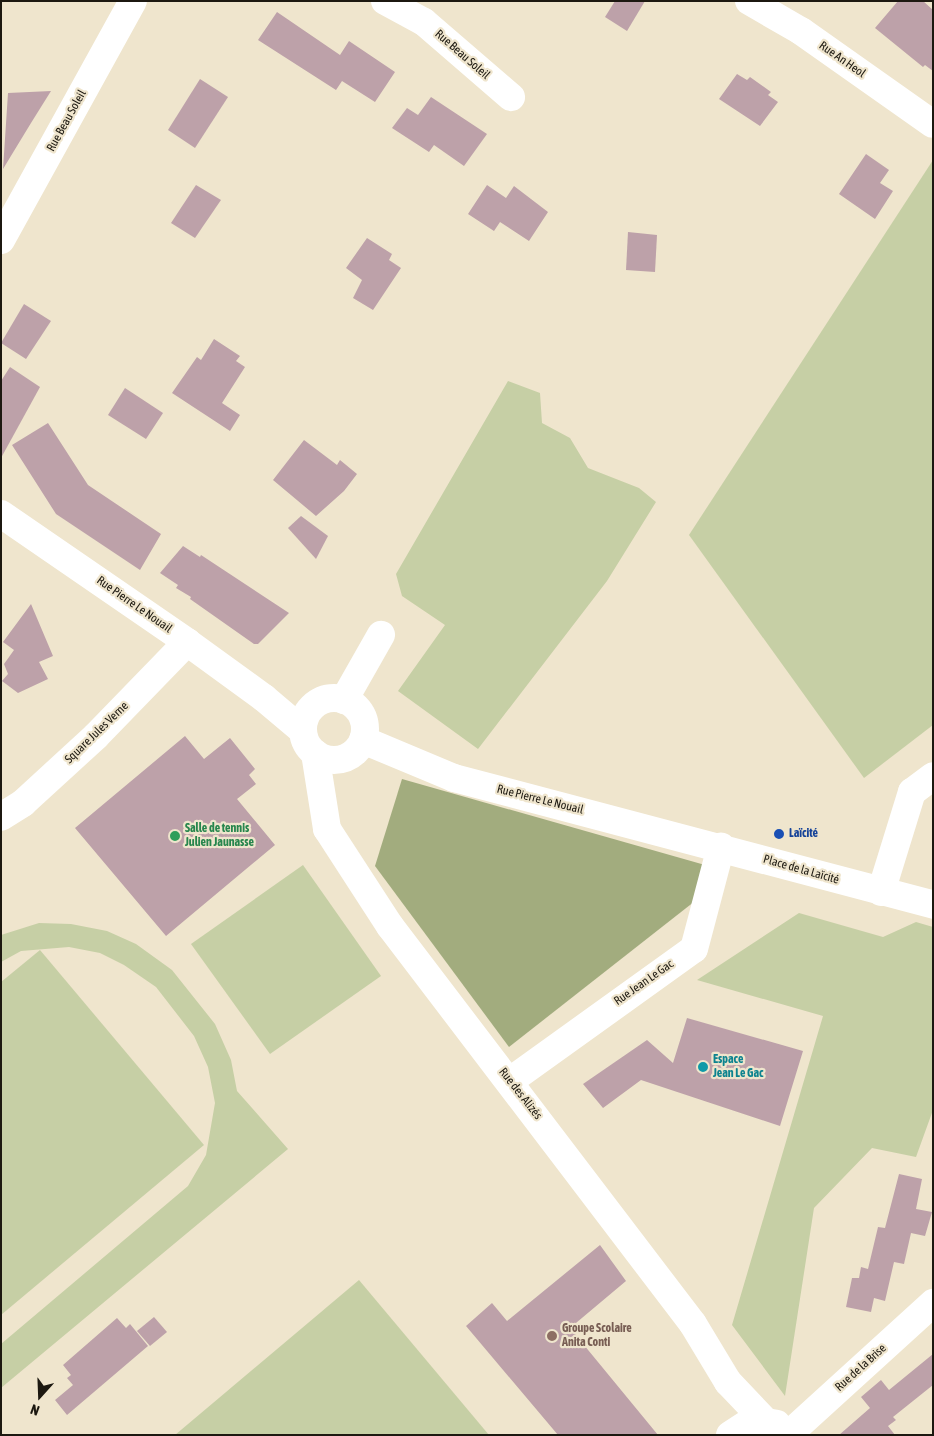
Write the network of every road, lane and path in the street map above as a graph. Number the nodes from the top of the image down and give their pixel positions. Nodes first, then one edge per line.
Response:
1 (133, 1) edge
2 (385, 1) edge
3 (749, 1) edge
4 (511, 97) dead end
5 (933, 124) edge
6 (1, 240) edge
7 (1, 514) edge
8 (381, 634) dead end
9 (187, 642) junction
10 (264, 698) junction
11 (344, 700) junction
12 (315, 704) junction
13 (363, 740) junction
14 (309, 742) junction
15 (342, 759) junction
16 (933, 776) edge
17 (324, 803) junction
18 (1, 817) edge
19 (721, 847) junction
20 (881, 892) junction
21 (933, 905) edge
22 (510, 1081) junction
23 (933, 1303) edge
24 (728, 1382) junction
25 (764, 1420) junction
26 (732, 1433) edge
27 (789, 1434) edge

1 - 6 street, Rue Beau Soleil
2 - 4 street, Rue Beau Soleil
3 - 5 street, Rue An Heol
7 - 9 street, Rue Pierre Le Nouail
8 - 11 street
9 - 10 street, Rue Pierre Le Nouail
9 - 18 street, Square Jules Verne
10 - 12 street, Rue Pierre Le Nouail
10 - 14 street, Rue Pierre Le Nouail
11 - 12 street
11 - 13 street
12 - 14 street
13 - 15 street
13 - 19 street, Rue Pierre Le Nouail
14 - 15 street
14 - 17 street, Rue des Alizés
15 - 17 street
16 - 20 street
17 - 22 street, Rue des Alizés
19 - 20 street, Place de la Laïcité
19 - 22 street, Rue Jean Le Gac
20 - 21 street
22 - 24 street, Rue des Alizés
23 - 27 street, Rue de la Brise
24 - 25 street, Rue des Alizés
24 - 26 street, Rue des Alizés
25 - 26 street
25 - 27 street, Rue des Alizés

